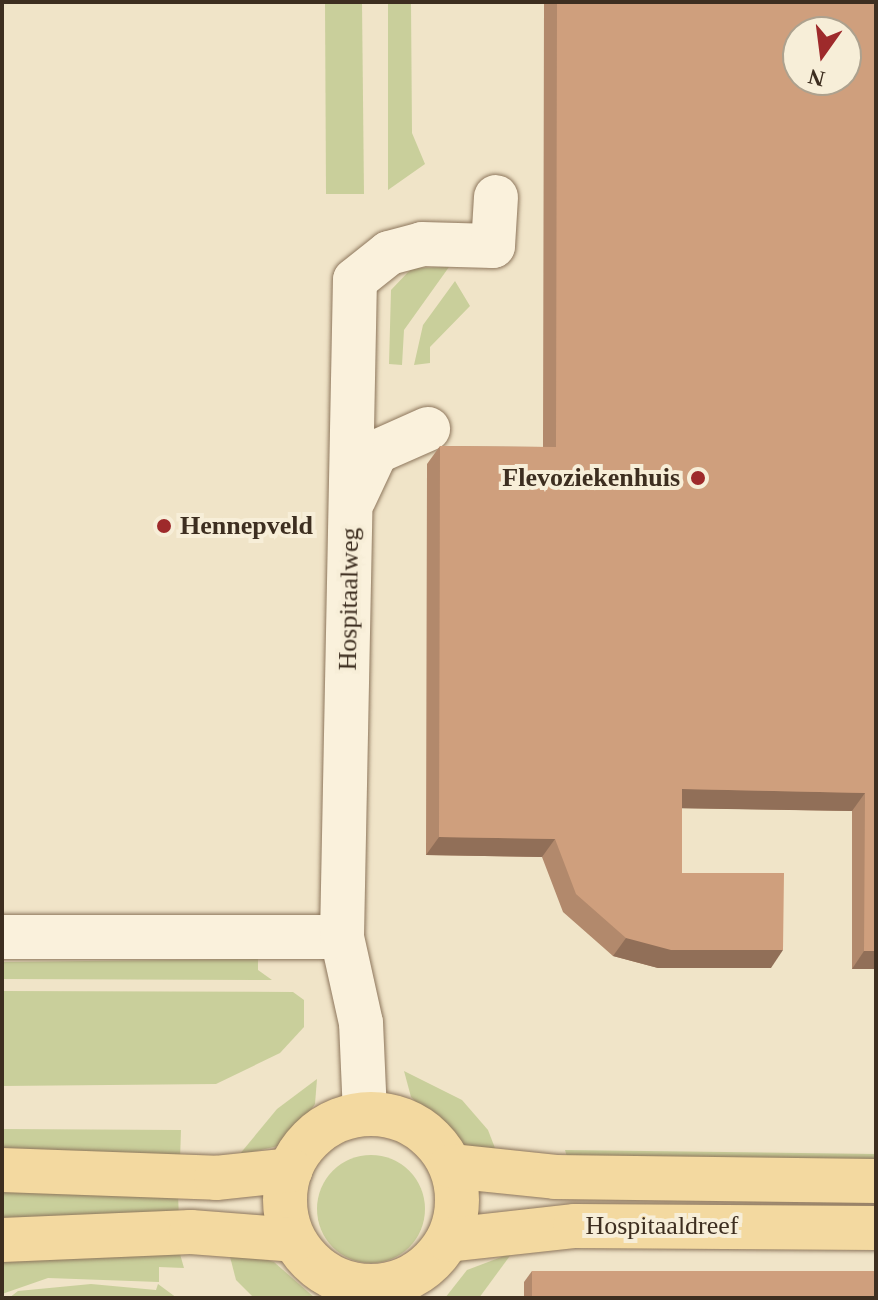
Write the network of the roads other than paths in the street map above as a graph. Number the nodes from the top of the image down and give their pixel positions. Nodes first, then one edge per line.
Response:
1 (496, 197) dead end
2 (428, 429) dead end
3 (350, 510) junction
4 (2, 937) edge
5 (342, 937) junction
6 (365, 1114) junction
7 (451, 1166) junction
8 (2, 1170) edge
9 (291, 1170) junction
10 (876, 1181) edge
11 (876, 1228) edge
12 (2, 1240) edge
13 (294, 1240) junction
14 (448, 1240) junction
15 (385, 1292) edge

1 - 3 lane, Hospitaalweg
2 - 3 lane
3 - 5 lane, Hospitaalweg
4 - 5 lane
5 - 6 lane, Hospitaalweg
6 - 7 main road
6 - 9 main road
7 - 10 main road, Hospitaaldreef
7 - 14 main road
8 - 9 main road
9 - 13 main road
11 - 14 main road, Hospitaaldreef
12 - 13 main road
13 - 15 main road
14 - 15 main road

